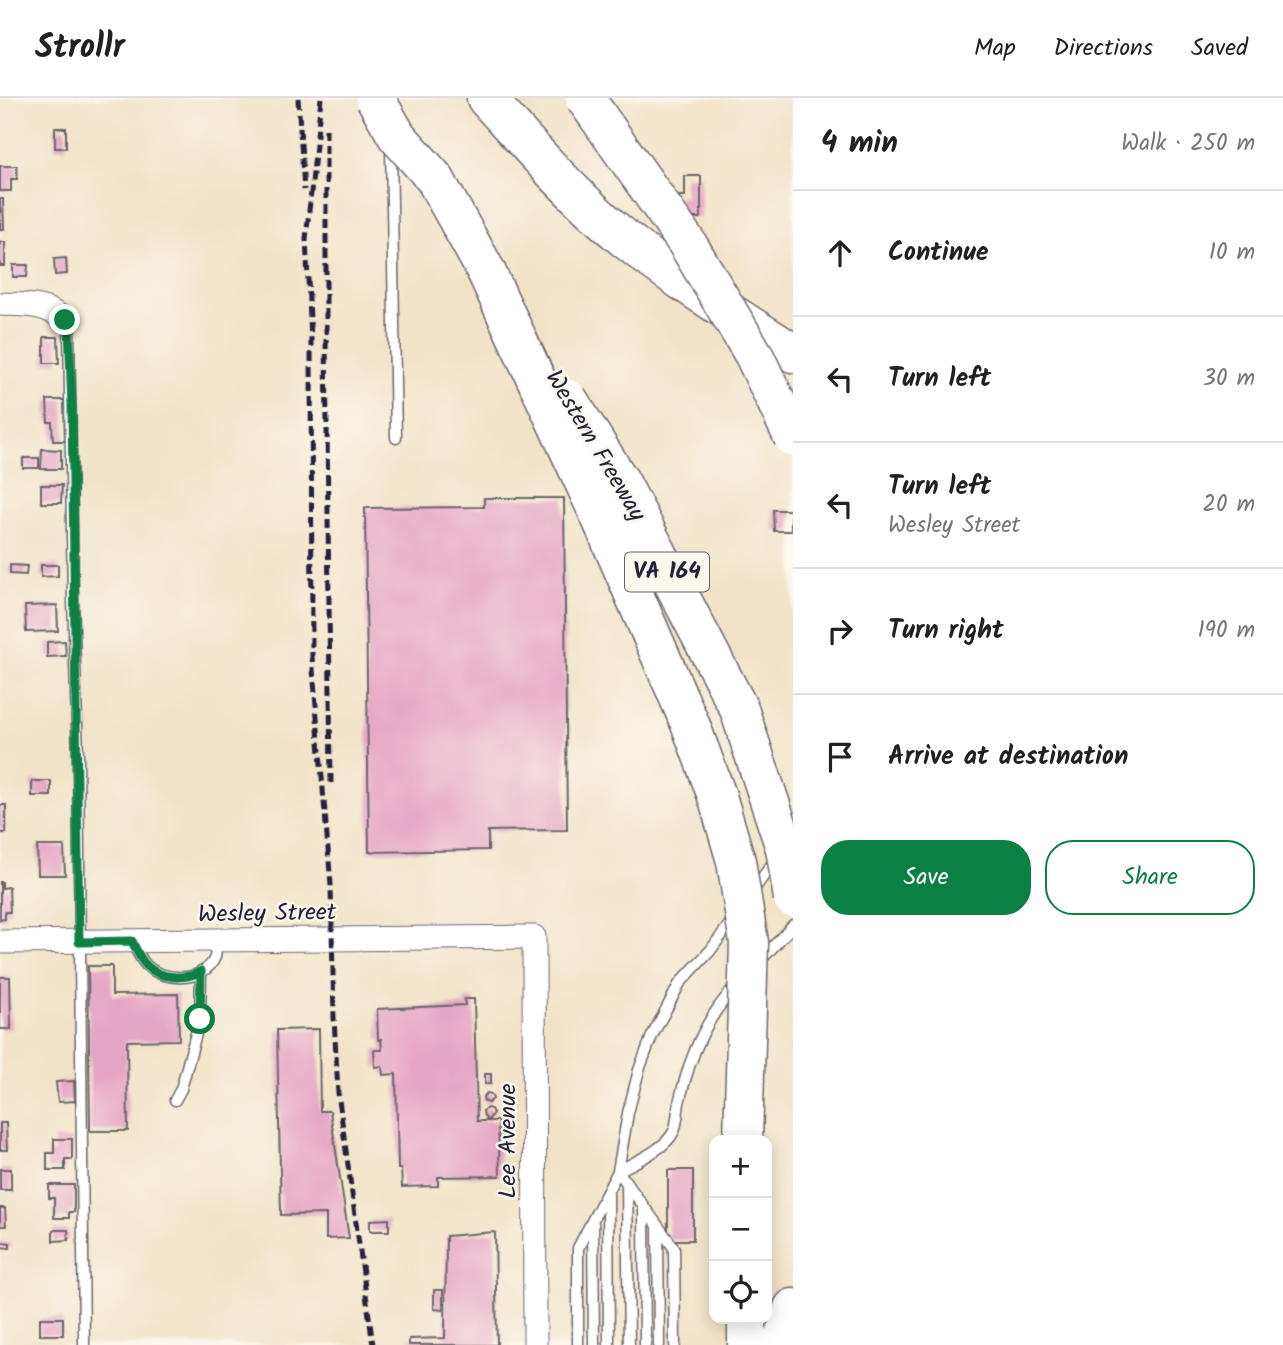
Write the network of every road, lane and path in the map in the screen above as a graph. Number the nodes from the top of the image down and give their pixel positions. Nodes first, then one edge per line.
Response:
1 (375, 98) edge
2 (390, 98) edge
3 (486, 98) edge
4 (585, 98) edge
5 (486, 271) junction
6 (0, 304) edge
7 (65, 320) joint
8 (786, 347) edge
9 (793, 437) edge
10 (396, 439) dead end
11 (793, 835) edge
12 (793, 898) edge
13 (793, 925) edge
14 (534, 937) joint
15 (216, 940) junction
16 (132, 941) junction
17 (0, 942) edge
18 (79, 942) junction
19 (201, 971) junction
20 (175, 1100) dead end
21 (743, 1135) edge
22 (618, 1171) junction
23 (627, 1184) junction
24 (608, 1192) junction
25 (644, 1207) junction
26 (593, 1220) junction
27 (658, 1226) junction
28 (793, 1308) edge
29 (747, 1324) edge
30 (83, 1345) edge
31 (535, 1345) edge
32 (578, 1345) edge
33 (594, 1345) edge
34 (609, 1345) edge
35 (629, 1345) edge
36 (645, 1345) edge
37 (659, 1345) edge
38 (675, 1345) edge
39 (747, 1345) edge
40 (781, 1345) edge

1 - 5 highway, Western Freeway / VA 164, bridge
2 - 10 lane
3 - 8 highway, bridge
4 - 9 highway, bridge
5 - 12 highway, Western Freeway / VA 164, bridge
5 - 21 highway, bridge
6 - 7 street
7 - 18 lane
11 - 22 lane
13 - 22 lane
14 - 15 street, Wesley Street
14 - 31 street, Lee Avenue
15 - 16 street, Wesley Street
15 - 19 lane
16 - 18 street, Wesley Street
16 - 19 lane
17 - 18 street, Wesley Street
18 - 30 lane
19 - 20 lane
22 - 23 lane
22 - 24 lane
23 - 25 lane
23 - 35 lane
24 - 26 lane
24 - 34 lane
25 - 27 lane
25 - 36 lane
26 - 32 lane
26 - 33 lane
27 - 37 lane
27 - 38 lane
28 - 40 highway
29 - 39 highway

